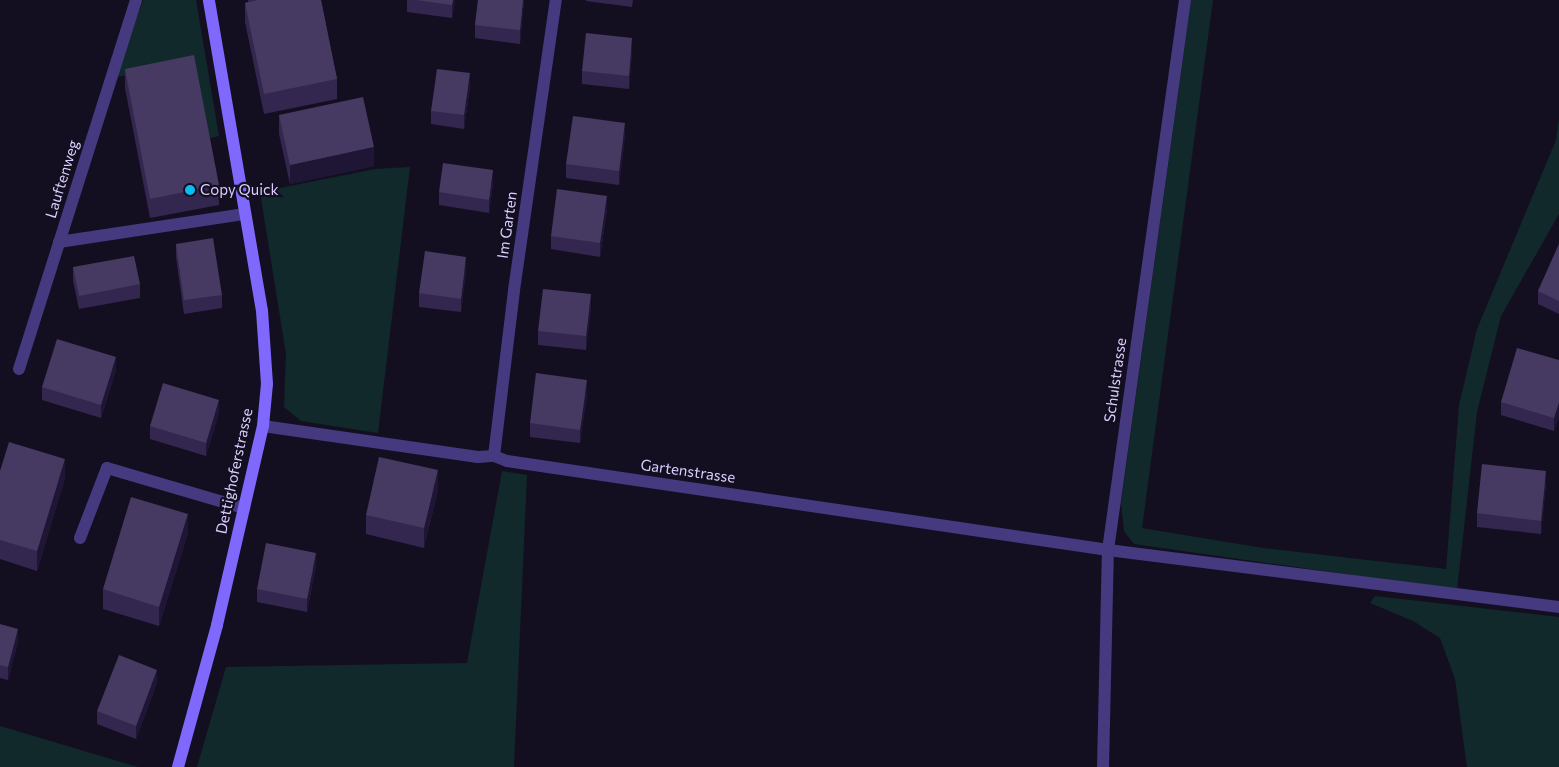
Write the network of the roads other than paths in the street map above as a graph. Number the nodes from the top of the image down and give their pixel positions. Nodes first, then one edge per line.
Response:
1 (136, 0) edge
2 (209, 0) edge
3 (556, 0) edge
4 (1185, 0) edge
5 (245, 214) junction
6 (59, 242) junction
7 (19, 369) dead end
8 (263, 426) junction
9 (494, 456) junction
10 (244, 508) junction
11 (80, 538) dead end
12 (1108, 550) junction
13 (1559, 607) edge
14 (178, 767) edge
15 (1103, 767) edge

1 - 6 street, Lauftenweg
2 - 5 street, Dettighoferstrasse
3 - 9 street, Im Garten
4 - 12 street, Schulstrasse
5 - 6 street
5 - 8 street, Dettighoferstrasse
6 - 7 street, Lauftenweg
8 - 9 street, Gartenstrasse
8 - 10 street, Dettighoferstrasse
9 - 12 street, Gartenstrasse
10 - 11 street
10 - 14 street, Dettighoferstrasse
12 - 13 street, Gartenstrasse
12 - 15 street, Schulstrasse

